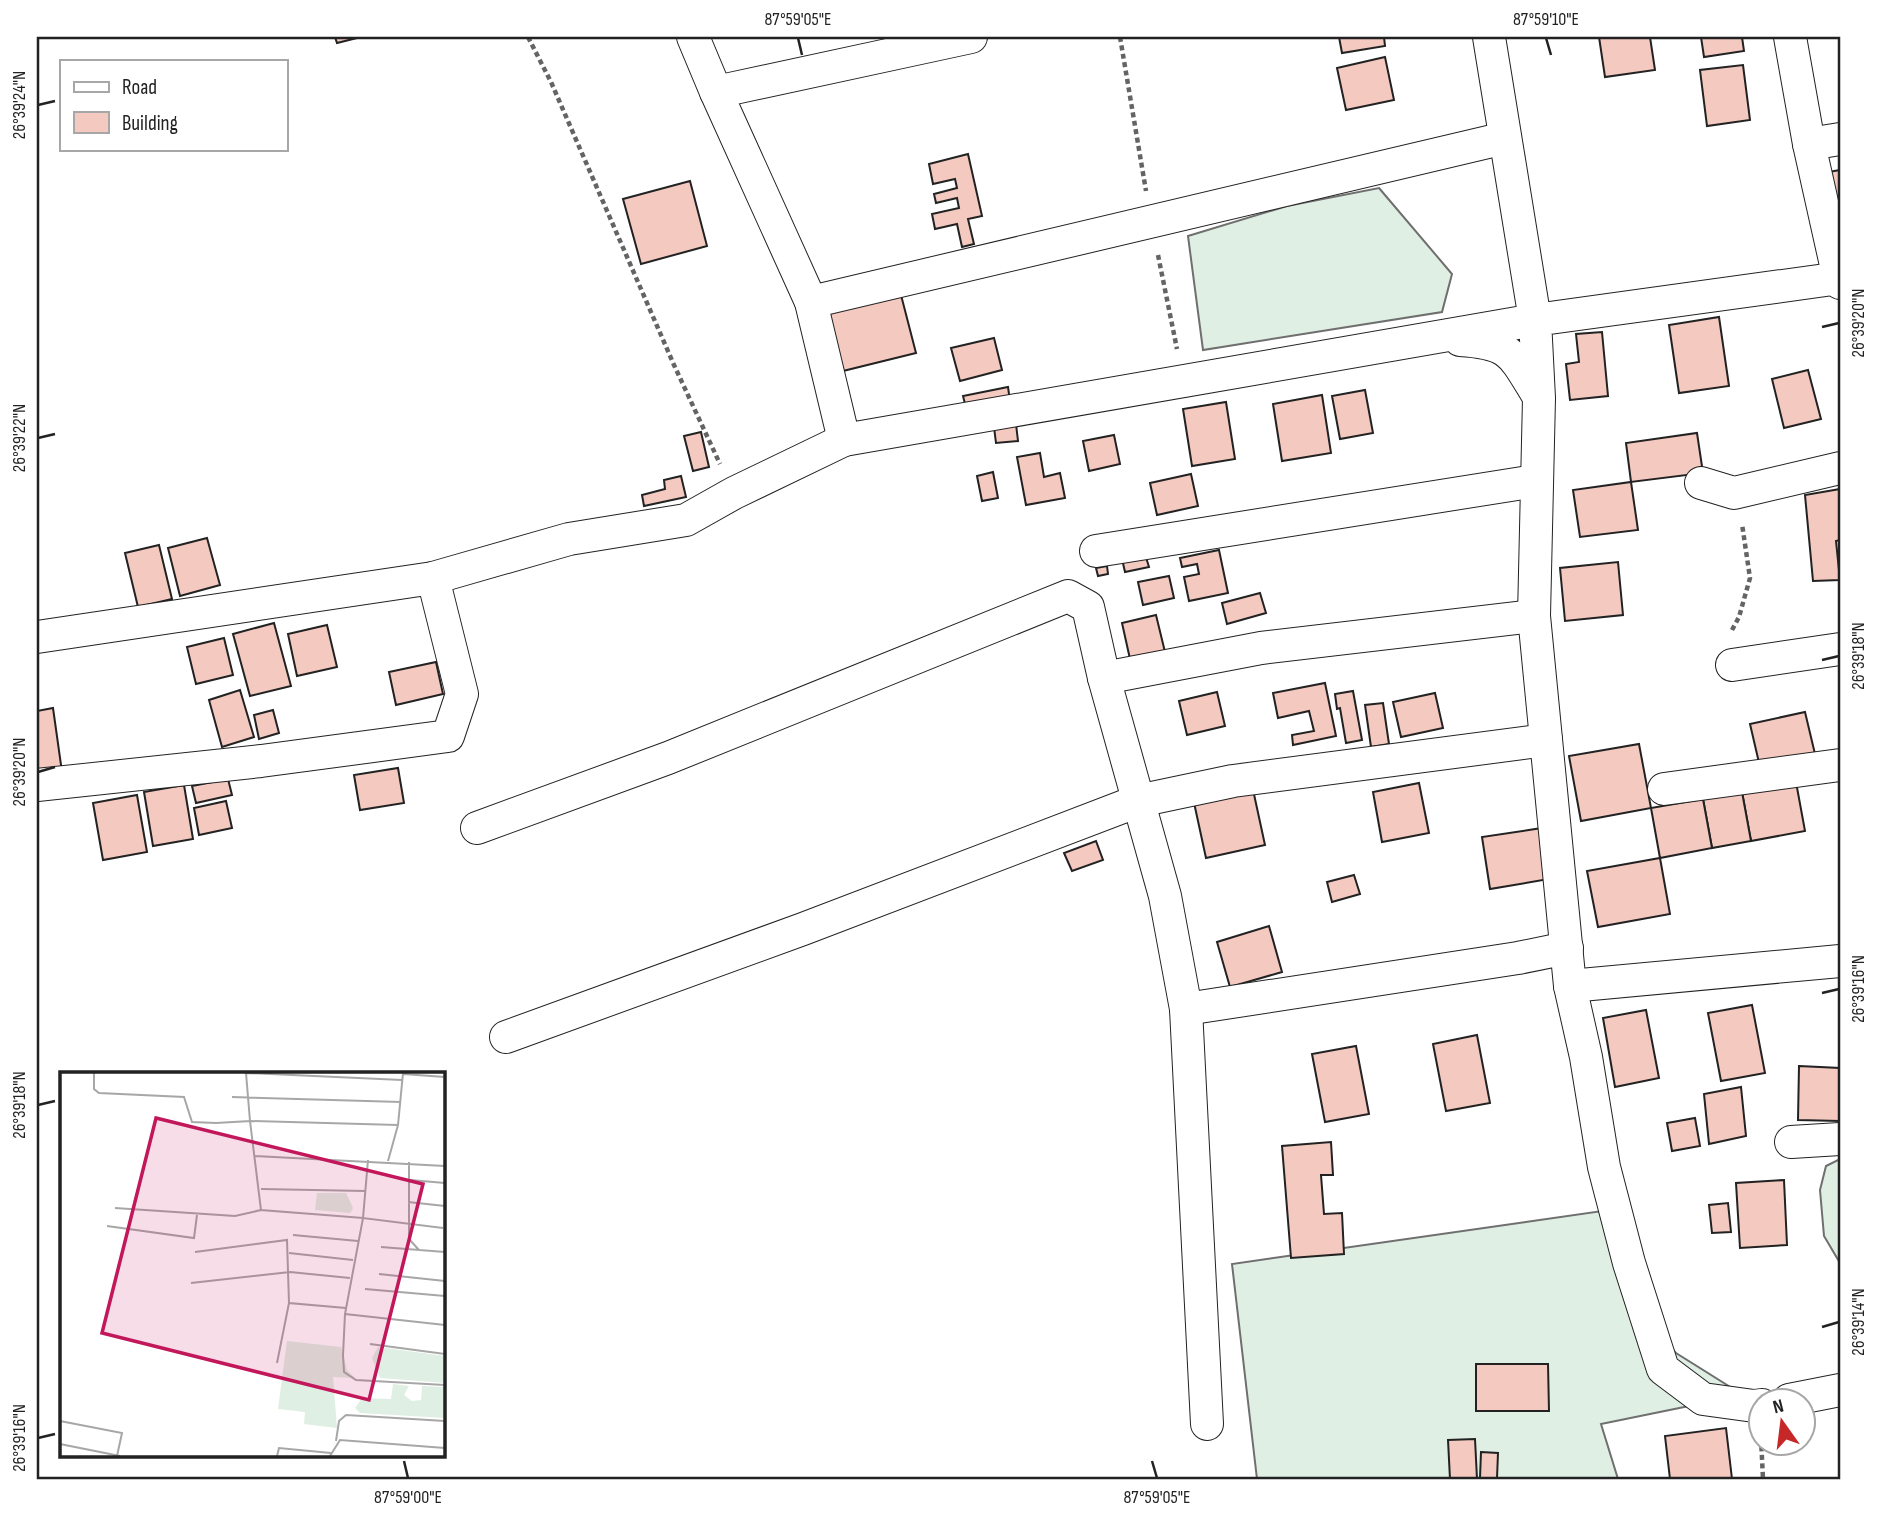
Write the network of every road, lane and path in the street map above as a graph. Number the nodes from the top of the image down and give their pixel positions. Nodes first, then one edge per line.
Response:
1 (528, 37) edge
2 (693, 37) edge
3 (971, 37) edge
4 (1489, 37) edge
5 (1790, 37) edge
6 (716, 92) junction
7 (1505, 138) junction
8 (1840, 139) edge
9 (1808, 144) junction
10 (1840, 280) edge
11 (811, 302) junction
12 (1535, 320) junction
13 (1423, 338) junction
14 (1539, 398) junction
15 (844, 440) junction
16 (1840, 468) edge
17 (1535, 481) junction
18 (1701, 483) dead end
19 (734, 493) junction
20 (1734, 493) junction
21 (1096, 551) dead end
22 (433, 578) junction
23 (1534, 616) junction
24 (37, 637) edge
25 (1840, 649) edge
26 (1731, 665) joint
27 (1104, 678) junction
28 (1546, 740) junction
29 (1840, 765) edge
30 (37, 785) edge
31 (1664, 789) dead end
32 (1138, 801) junction
33 (477, 828) dead end
34 (1567, 948) junction
35 (1840, 961) edge
36 (1570, 986) junction
37 (1186, 1009) junction
38 (506, 1037) dead end
39 (1840, 1139) edge
40 (1791, 1142) dead end
41 (1840, 1390) edge
42 (1818, 1394) edge
43 (1748, 1402) edge
44 (1207, 1424) dead end
45 (1765, 1456) edge
46 (1763, 1479) edge

1 - 19 path
2 - 6 street
3 - 6 street
4 - 7 street
5 - 9 street
6 - 11 street
7 - 11 street
7 - 12 street
8 - 9 street
9 - 10 street
10 - 12 street
11 - 15 street
12 - 13 street
12 - 14 street
13 - 14 street
13 - 15 street
14 - 17 street
15 - 19 street
16 - 20 street
17 - 21 street
17 - 23 street
18 - 20 street
19 - 22 street
20 - 26 path
22 - 24 street
22 - 30 street
23 - 27 street
23 - 28 street
25 - 26 street
27 - 32 street
27 - 33 street
28 - 32 street
28 - 34 street
29 - 31 street
32 - 37 street
32 - 38 street
34 - 36 street
34 - 37 street
35 - 36 street
36 - 43 street
37 - 44 street
39 - 40 street
41 - 42 street
45 - 46 path

